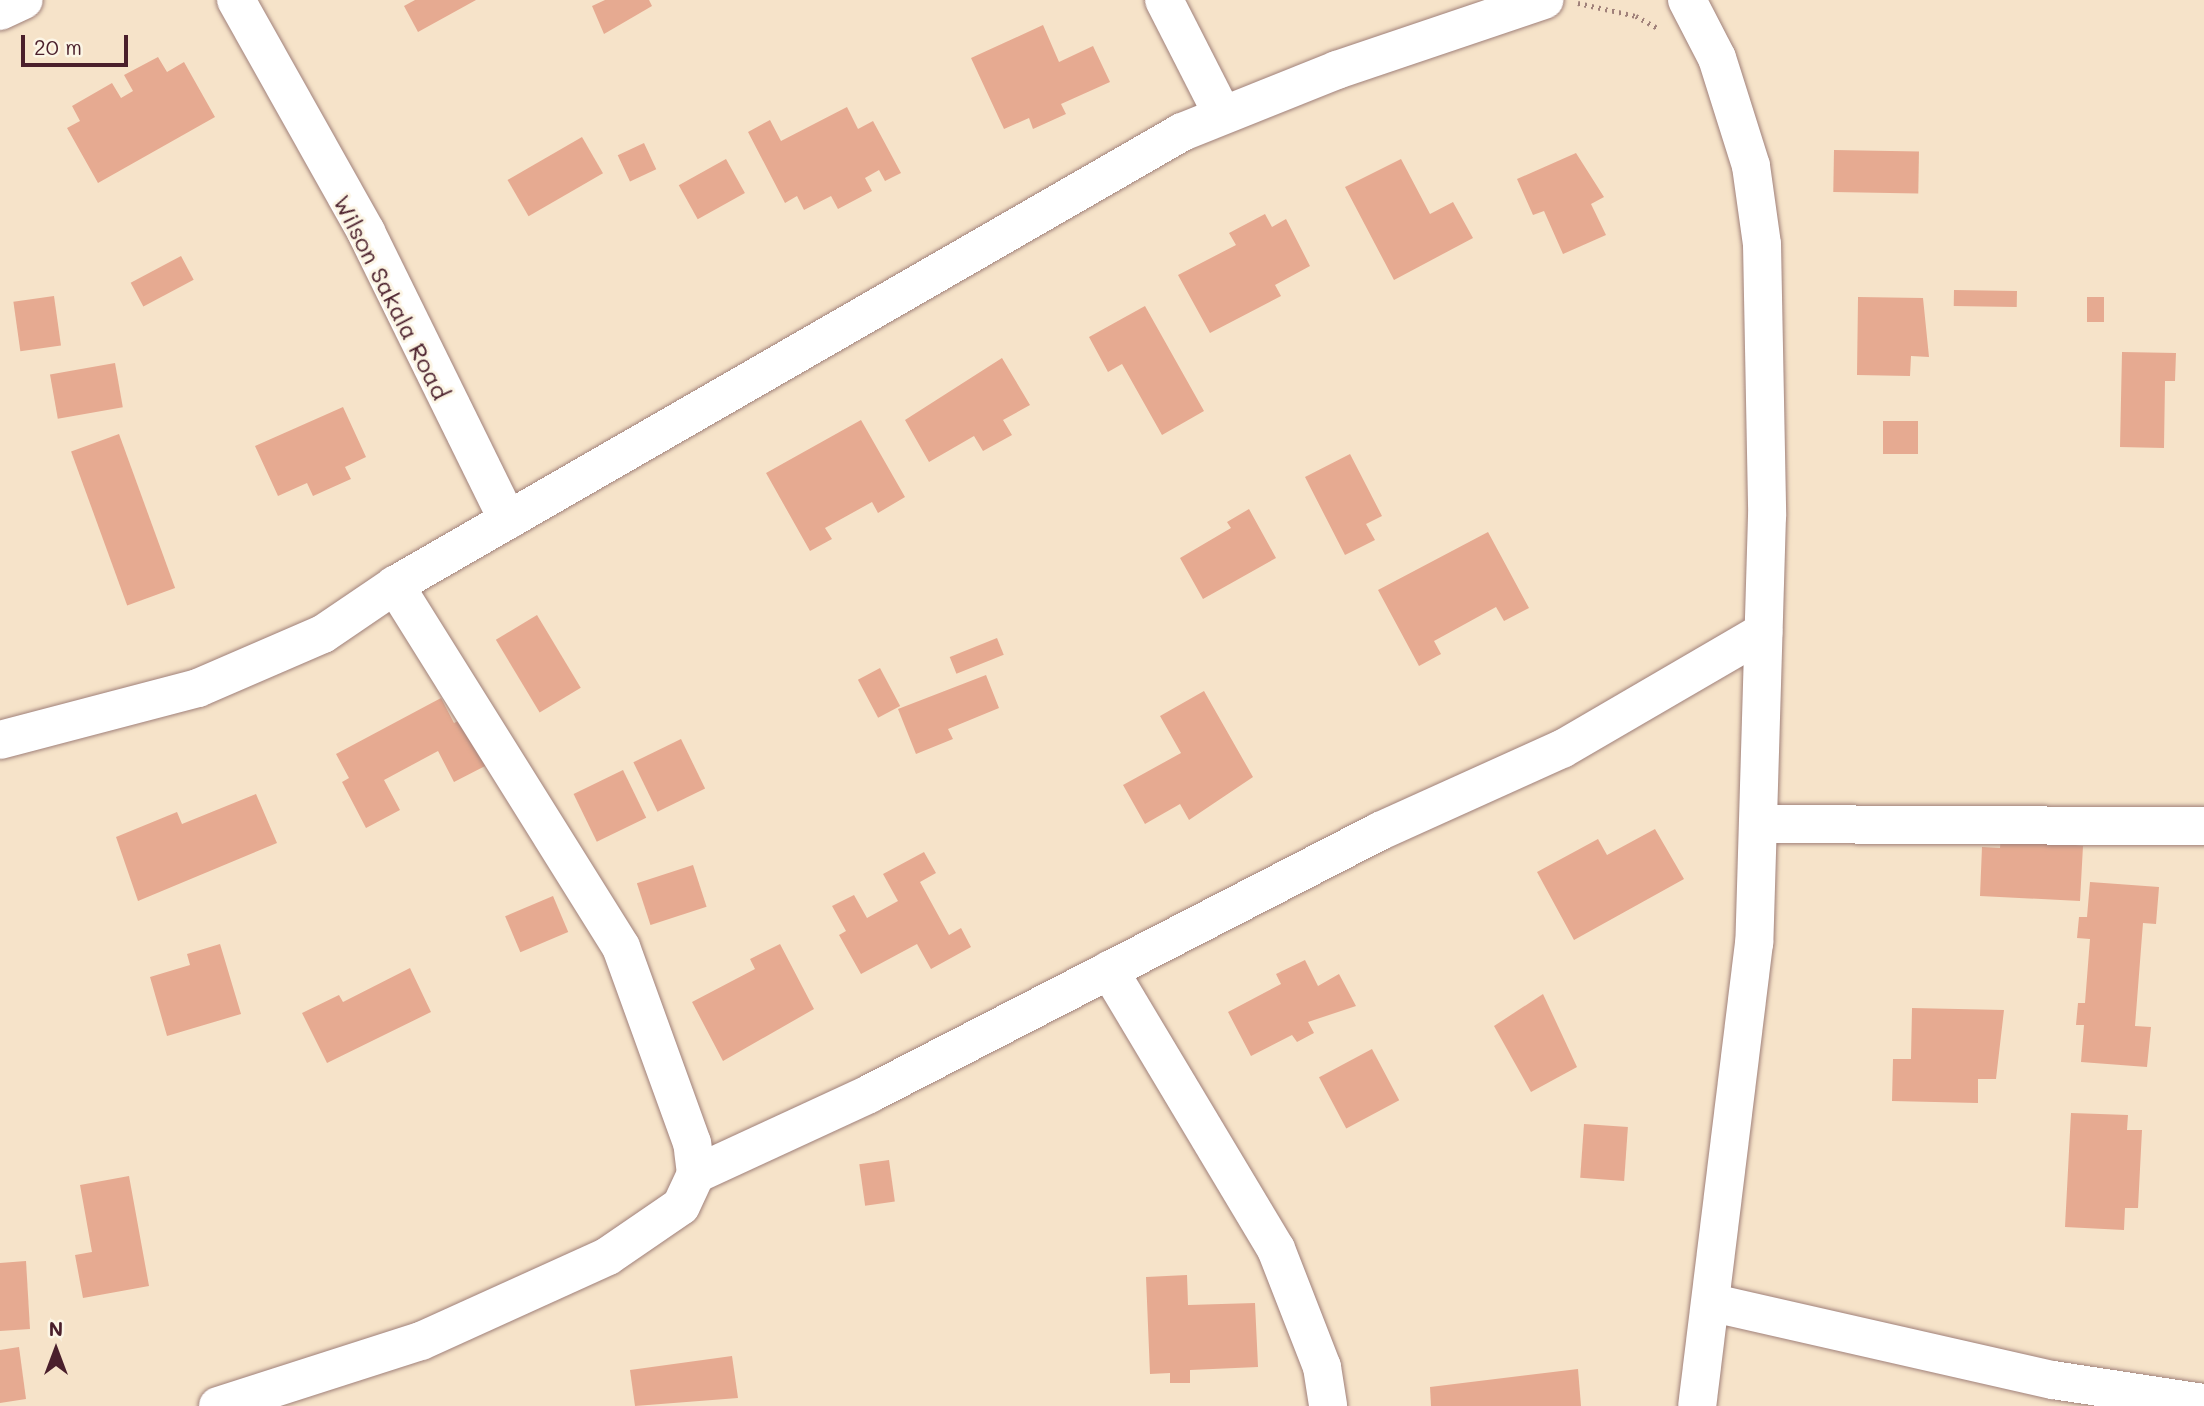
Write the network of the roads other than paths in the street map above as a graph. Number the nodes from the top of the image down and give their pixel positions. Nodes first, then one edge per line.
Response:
1 (24, 0) edge
2 (236, 0) edge
3 (1164, 0) edge
4 (1544, 0) edge
5 (1687, 0) edge
6 (0, 11) edge
7 (1222, 114) junction
8 (508, 520) junction
9 (395, 585) junction
10 (1763, 632) junction
11 (0, 740) edge
12 (1758, 824) junction
13 (2204, 826) edge
14 (1109, 970) junction
15 (696, 1174) junction
16 (1713, 1303) junction
17 (2204, 1403) edge
18 (218, 1406) edge
19 (1328, 1406) edge
20 (1697, 1406) edge

1 - 6 street
2 - 8 street, Wilson Sakala Road
3 - 7 street
4 - 7 street
5 - 10 street
7 - 8 street
8 - 9 street
9 - 11 street
9 - 15 street
10 - 12 street
10 - 14 street
12 - 13 street
12 - 16 street
14 - 15 street
14 - 19 street
15 - 18 street
16 - 17 street
16 - 20 street

